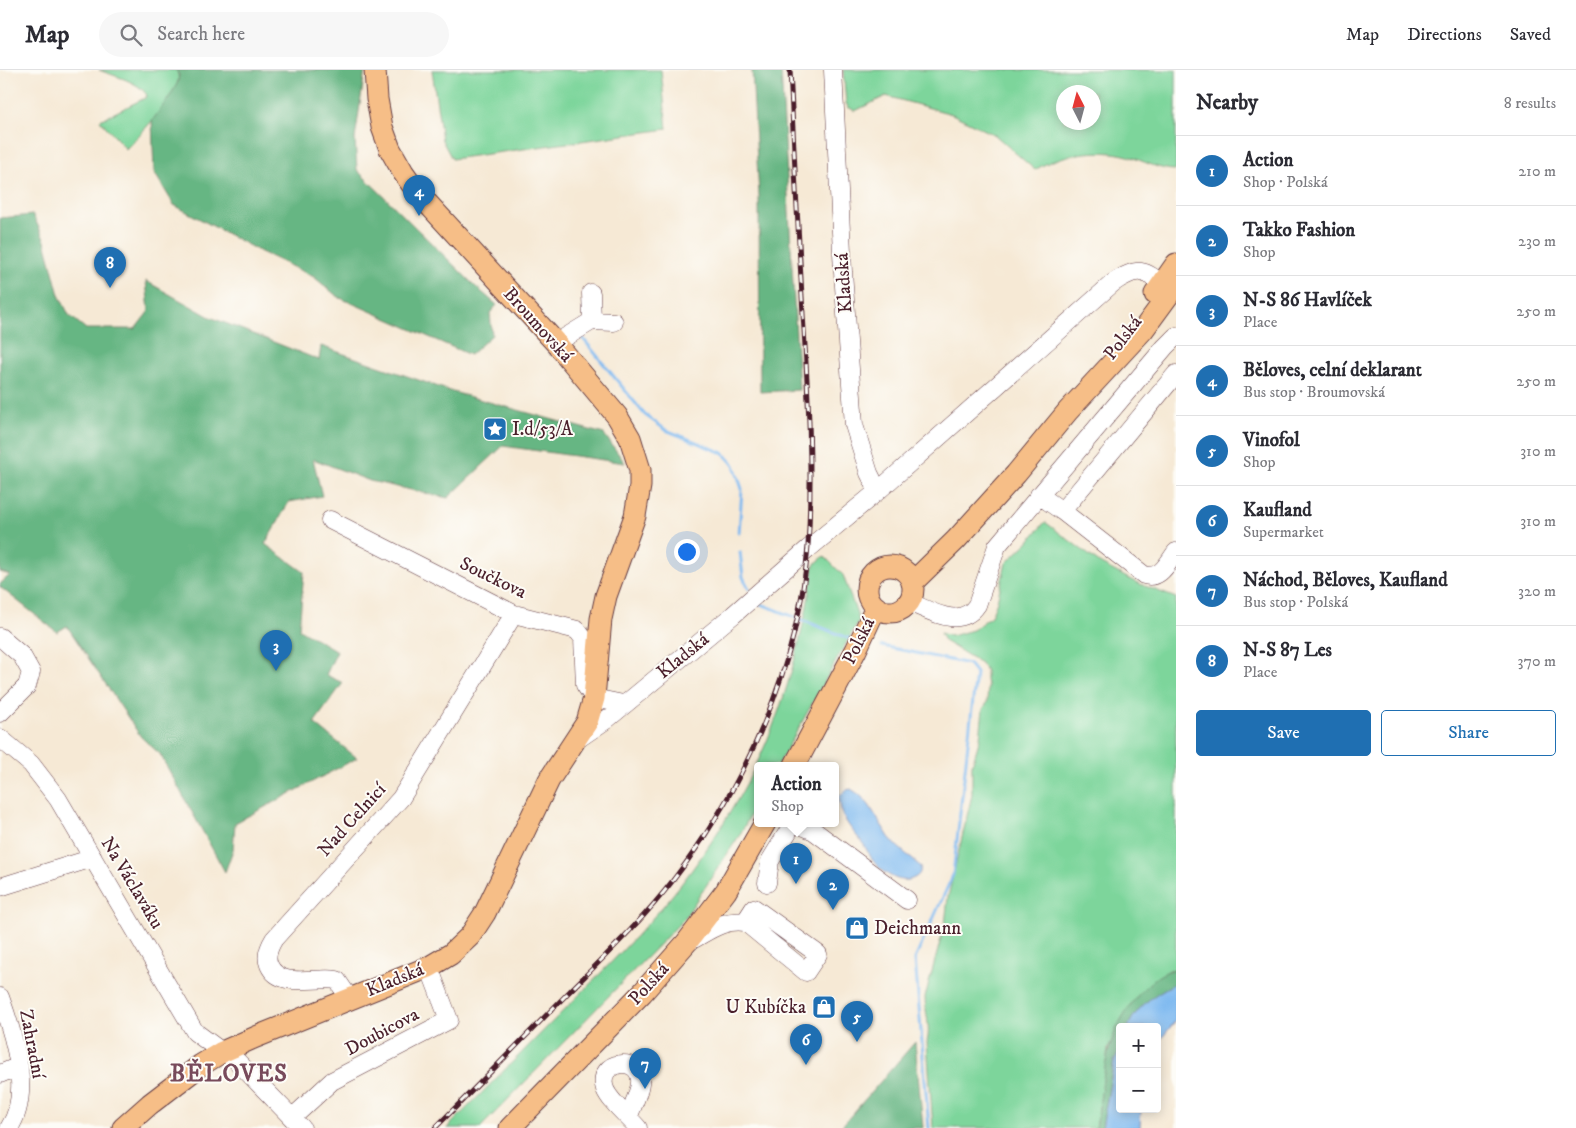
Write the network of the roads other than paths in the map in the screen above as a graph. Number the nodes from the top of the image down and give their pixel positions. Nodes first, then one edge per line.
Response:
1 (375, 70) edge
2 (833, 70) edge
3 (1176, 264) edge
4 (1170, 287) edge
5 (591, 293) dead end
6 (592, 321) junction
7 (614, 322) dead end
8 (1176, 336) edge
9 (556, 343) junction
10 (1176, 374) edge
11 (878, 491) junction
12 (1039, 495) junction
13 (1062, 511) junction
14 (330, 520) dead end
15 (1176, 552) edge
16 (901, 595) junction
17 (606, 596) joint
18 (514, 614) junction
19 (0, 637) edge
20 (594, 698) junction
21 (624, 704) junction
22 (0, 713) edge
23 (0, 738) edge
24 (577, 739) junction
25 (797, 762) edge
26 (763, 827) edge
27 (791, 827) edge
28 (805, 827) edge
29 (93, 858) junction
30 (767, 884) dead end
31 (0, 886) edge
32 (726, 891) junction
33 (907, 900) dead end
34 (749, 915) junction
35 (687, 942) junction
36 (429, 967) junction
37 (806, 972) dead end
38 (0, 997) edge
39 (350, 999) junction
40 (222, 1052) junction
41 (19, 1066) junction
42 (0, 1074) edge
43 (297, 1123) edge
44 (9, 1128) edge
45 (123, 1128) edge
46 (510, 1128) edge

1 - 9 main road, Broumovská
2 - 11 street, Kladská
3 - 4 main road, Polská
4 - 11 street, Kladská
4 - 16 main road, Polská
5 - 6 street
6 - 7 street
6 - 9 street
8 - 12 street
9 - 17 main road, Broumovská
10 - 13 street
11 - 21 street, Kladská
12 - 13 street
12 - 16 street
13 - 15 street
14 - 18 street, Součkova
16 - 25 main road, Polská
17 - 20 main road, Kladská
18 - 20 street, Součkova
18 - 39 street, Nad Celnicí
19 - 22 street
20 - 21 street
20 - 24 main road, Kladská
21 - 24 street, Kladská
23 - 29 street, Na Václaváku
24 - 36 main road, Kladská
26 - 32 main road, Polská
27 - 30 street
28 - 33 street
29 - 31 street
29 - 40 street, Na Václaváku
32 - 34 street
32 - 35 main road, Polská
34 - 35 street
34 - 37 street
35 - 46 main road, Polská
36 - 39 main road, Kladská
36 - 43 street, Doubicova
38 - 41 street, Zahradní
39 - 40 main road, Kladská
40 - 43 street, Na Václaváku
40 - 45 main road, Kladská
41 - 42 street
41 - 44 street, Zahradní

